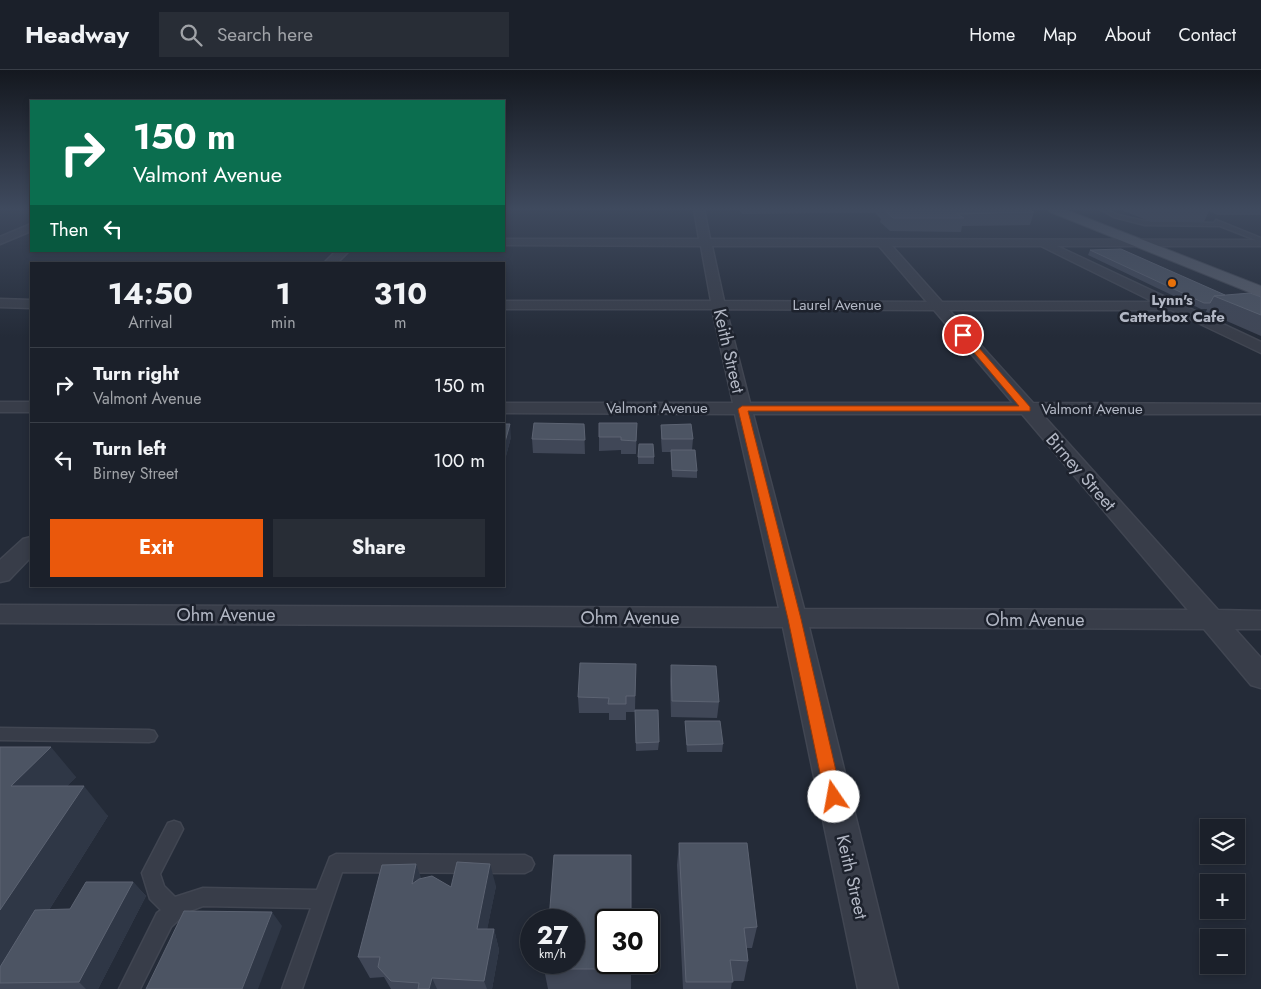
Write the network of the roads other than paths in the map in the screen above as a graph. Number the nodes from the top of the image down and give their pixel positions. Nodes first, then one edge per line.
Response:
1 (342, 252) edge
2 (709, 252) edge
3 (891, 252) edge
4 (1058, 252) edge
5 (1160, 252) edge
6 (1185, 252) edge
7 (331, 262) edge
8 (1261, 281) edge
9 (1261, 292) edge
10 (0, 304) edge
11 (30, 304) edge
12 (505, 305) edge
13 (718, 305) junction
14 (938, 305) junction
15 (1171, 306) junction
16 (1261, 348) edge
17 (0, 407) edge
18 (30, 407) edge
19 (505, 408) edge
20 (742, 409) junction
21 (1026, 409) junction
22 (1261, 409) edge
23 (30, 545) edge
24 (0, 574) edge
25 (0, 614) edge
26 (794, 619) junction
27 (1261, 620) edge
28 (1212, 621) junction
29 (1261, 677) edge
30 (0, 734) edge
31 (149, 736) dead end
32 (174, 829) dead end
33 (526, 864) dead end
34 (324, 899) junction
35 (175, 910) junction
36 (129, 989) edge
37 (292, 989) edge
38 (878, 989) edge

1 - 7 street
2 - 13 street, Keith Street
3 - 14 street, Birney Street
4 - 15 street
5 - 9 main road
6 - 8 main road
10 - 11 street
12 - 13 street, Laurel Avenue
13 - 14 street, Laurel Avenue
13 - 20 street, Keith Street
14 - 15 street, Laurel Avenue
14 - 21 street, Birney Street
15 - 16 street
17 - 18 street
19 - 20 street, Valmont Avenue
20 - 21 street, Valmont Avenue
20 - 26 street, Keith Street
21 - 22 street, Valmont Avenue
21 - 28 street, Birney Street
23 - 24 street
25 - 26 street, Ohm Avenue
26 - 28 street, Ohm Avenue
26 - 38 street, Keith Street
27 - 28 street, Ohm Avenue
28 - 29 street, Birney Street
30 - 31 lane
32 - 35 lane
33 - 34 lane
34 - 35 lane
34 - 37 lane
35 - 36 lane

